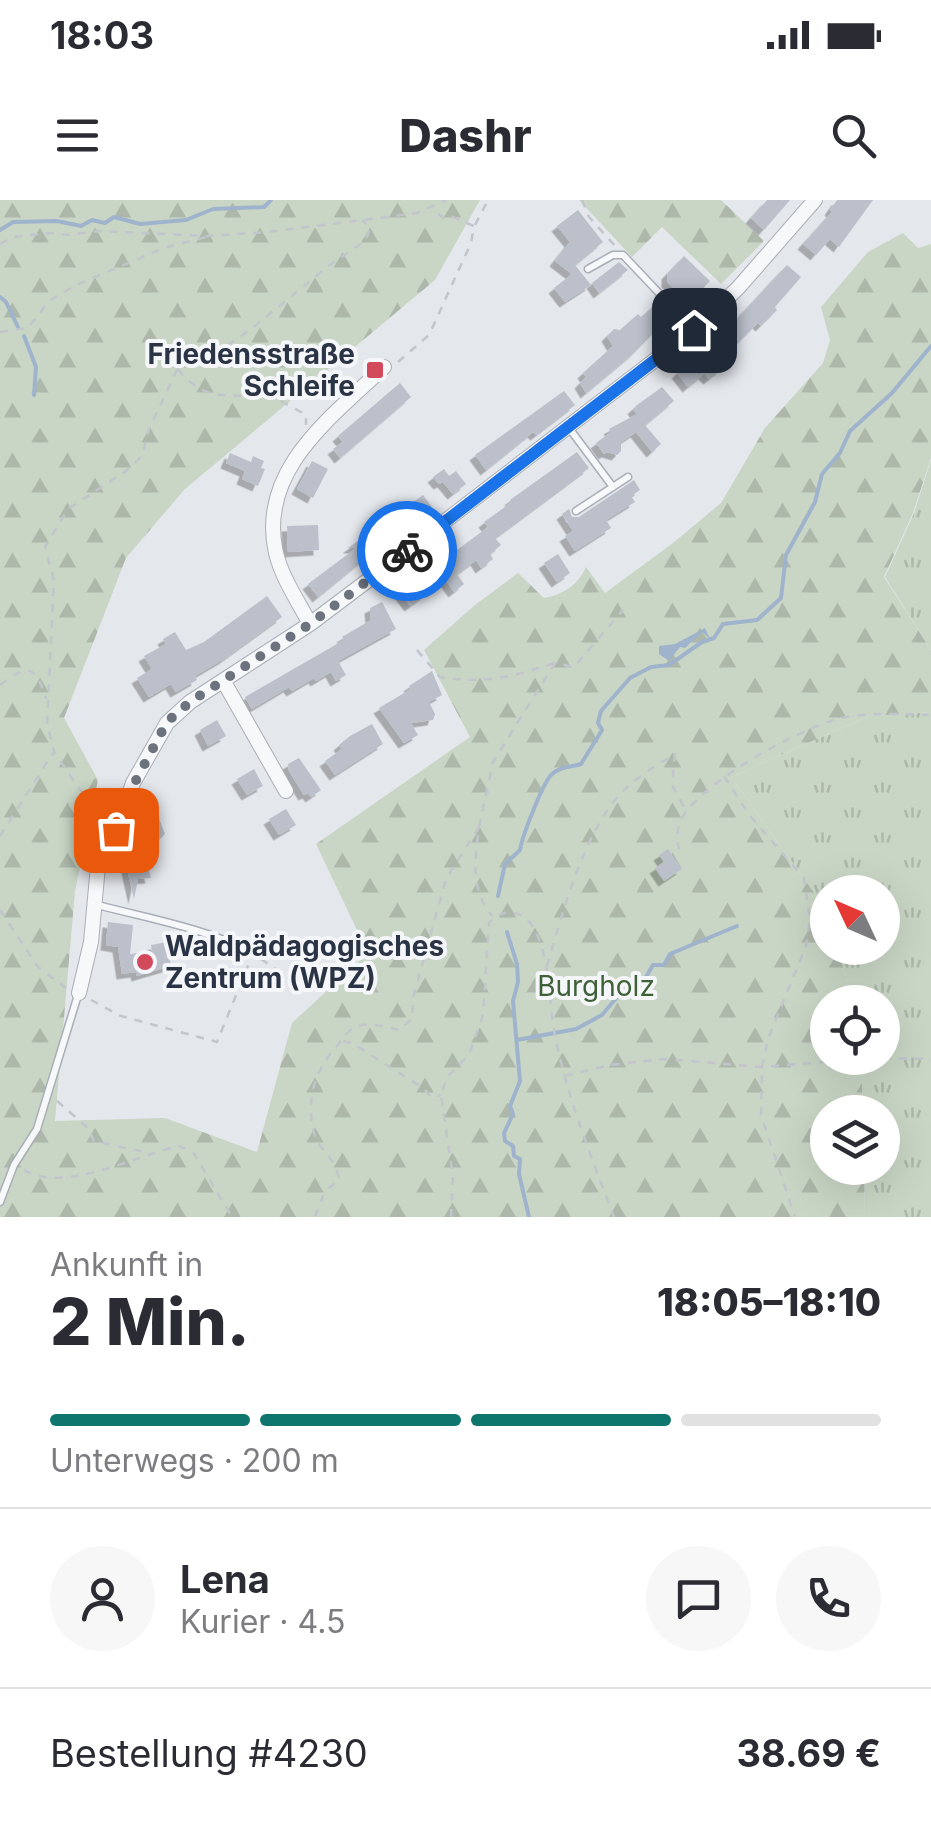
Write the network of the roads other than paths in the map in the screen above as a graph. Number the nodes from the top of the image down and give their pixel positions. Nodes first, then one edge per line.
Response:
1 (815, 200) edge
2 (588, 269) dead end
3 (694, 330) junction
4 (384, 367) road end
5 (570, 428) junction
6 (628, 477) dead end
7 (613, 487) junction
8 (576, 510) dead end
9 (310, 624) junction
10 (224, 682) junction
11 (286, 791) dead end
12 (93, 904) junction
13 (254, 953) road end
14 (79, 993) joint
15 (0, 1202) edge

1 - 3 street
2 - 3 lane
3 - 5 street
4 - 9 street
5 - 7 lane
5 - 9 street
6 - 7 lane
7 - 8 lane
9 - 10 street
10 - 11 street
10 - 12 street
12 - 13 lane
12 - 14 street
14 - 15 lane

